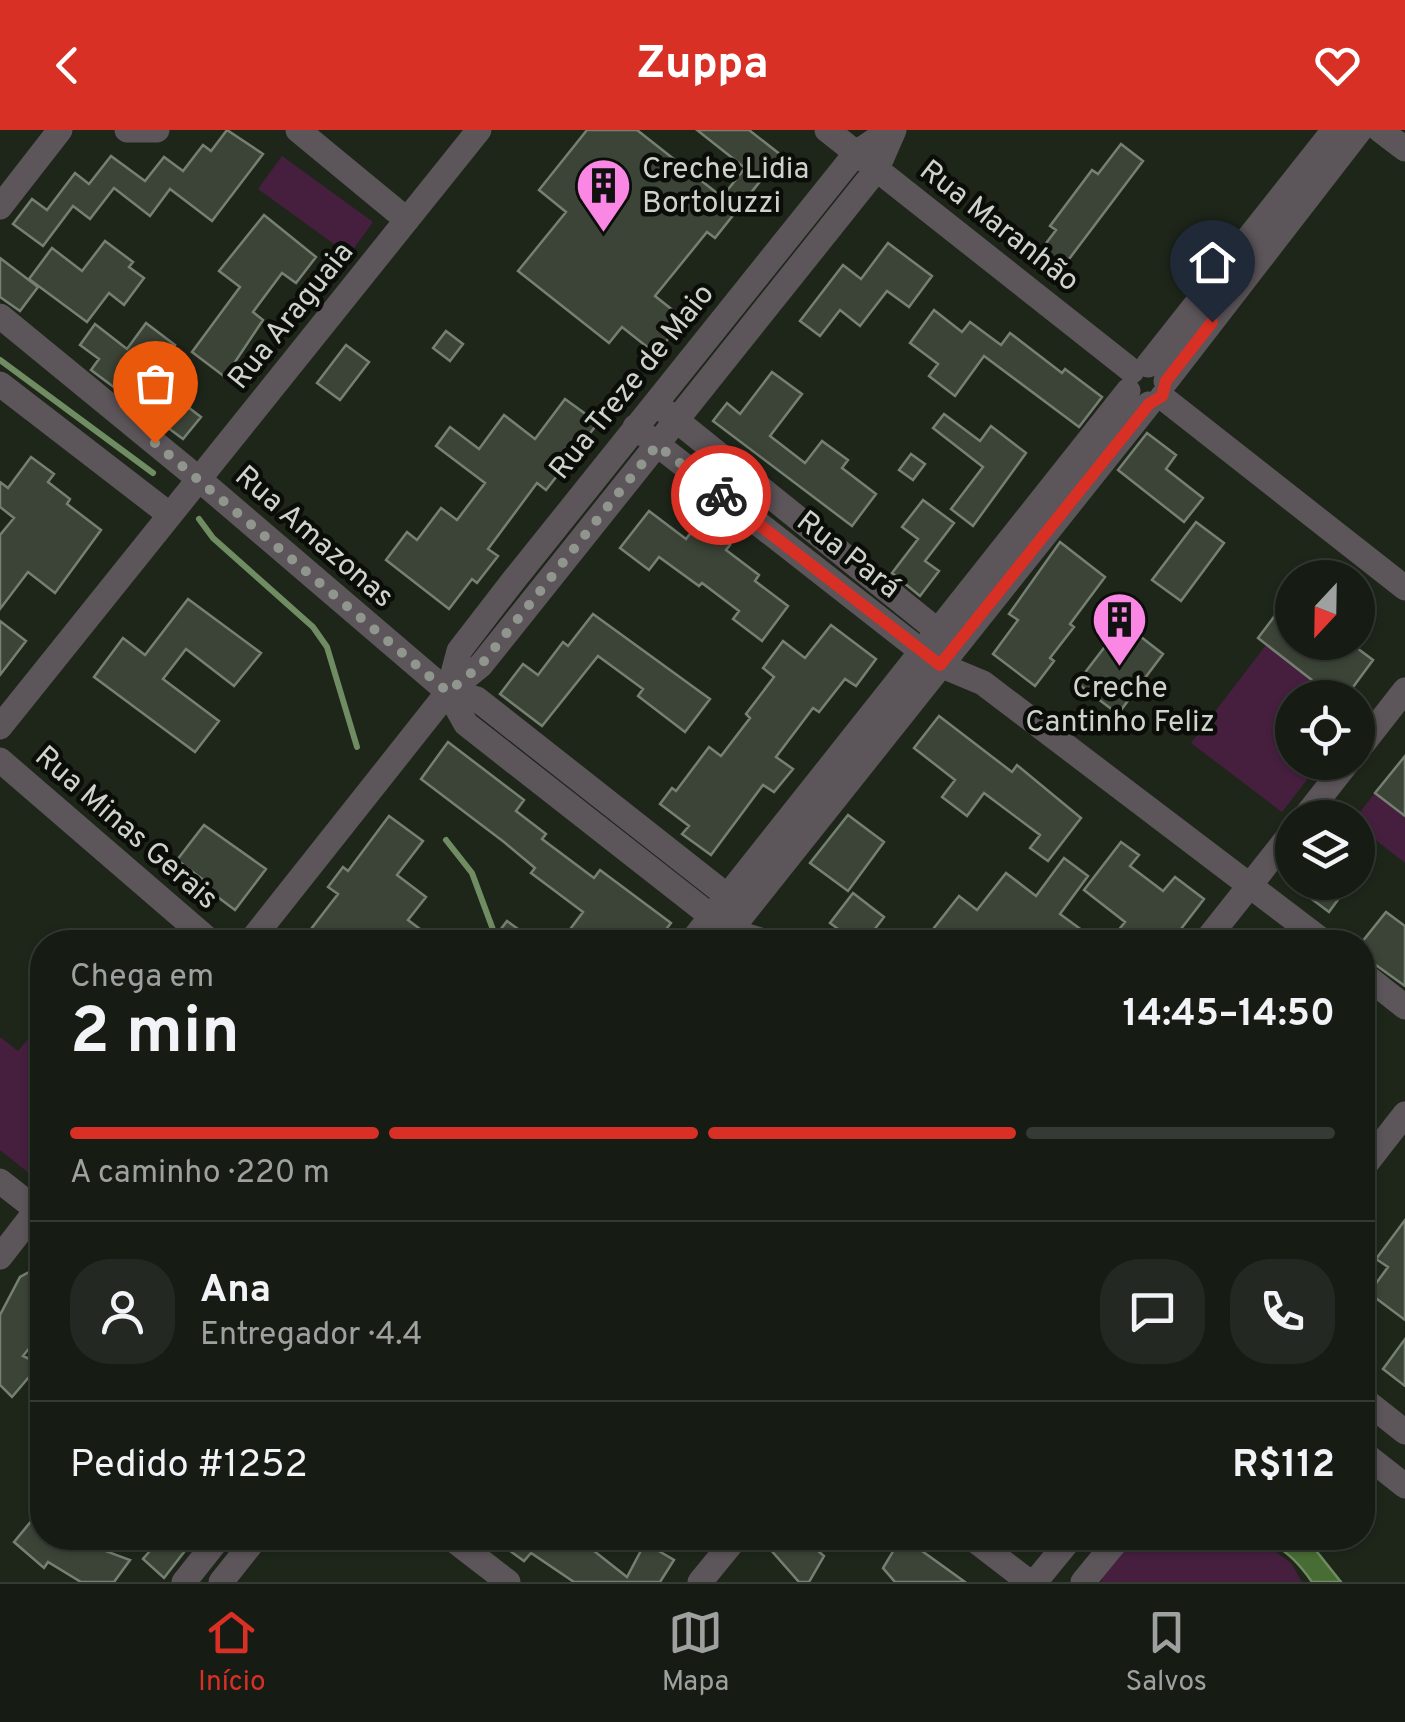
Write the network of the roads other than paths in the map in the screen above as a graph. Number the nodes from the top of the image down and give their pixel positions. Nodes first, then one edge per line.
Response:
1 (60, 130) edge
2 (126, 130) edge
3 (157, 130) edge
4 (298, 130) edge
5 (479, 130) edge
6 (828, 130) edge
7 (892, 130) edge
8 (1334, 130) edge
9 (1360, 130) edge
10 (1380, 130) edge
11 (1405, 150) edge
12 (856, 153) junction
13 (878, 170) junction
14 (0, 207) edge
15 (1281, 214) junction
16 (407, 220) junction
17 (741, 295) junction
18 (764, 313) junction
19 (0, 316) edge
20 (0, 384) edge
21 (1148, 385) junction
22 (654, 403) junction
23 (676, 421) junction
24 (636, 427) junction
25 (657, 445) junction
26 (200, 480) junction
27 (772, 498) junction
28 (570, 509) junction
29 (170, 516) junction
30 (752, 520) junction
31 (592, 526) junction
32 (838, 551) junction
33 (822, 574) junction
34 (513, 581) junction
35 (1405, 588) edge
36 (534, 599) junction
37 (939, 648) junction
38 (1405, 690) edge
39 (448, 692) junction
40 (0, 727) edge
41 (1375, 728) edge
42 (0, 760) edge
43 (564, 767) junction
44 (1334, 780) edge
45 (547, 787) junction
46 (1318, 800) edge
47 (624, 831) junction
48 (1275, 854) edge
49 (1251, 885) junction
50 (727, 919) edge
51 (197, 930) edge
52 (260, 930) edge
53 (1215, 930) edge
54 (1309, 930) edge
55 (1375, 983) edge
56 (1405, 1007) edge
57 (1405, 1114) edge
58 (1375, 1152) edge
59 (0, 1182) edge
60 (30, 1202) edge
61 (30, 1222) edge
62 (0, 1257) edge
63 (1375, 1408) edge
64 (1405, 1432) edge
65 (1375, 1462) edge
66 (1405, 1486) edge
67 (209, 1550) edge
68 (246, 1550) edge
69 (467, 1550) edge
70 (726, 1550) edge
71 (988, 1550) edge
72 (1060, 1550) edge
73 (1108, 1550) edge
74 (184, 1582) edge
75 (221, 1582) edge
76 (508, 1582) edge
77 (700, 1582) edge
78 (1032, 1582) edge
79 (1083, 1582) edge

1 - 14 street
2 - 3 street
4 - 16 street
5 - 16 street, Rua Araguaia
6 - 12 street, Rua Maranhão
7 - 12 street, Rua Treze de Maio
7 - 13 street, Rua Treze de Maio
8 - 15 street
9 - 15 street
10 - 11 street
12 - 13 street, Rua Maranhão
12 - 17 street, Rua Treze de Maio
13 - 18 street, Rua Treze de Maio
13 - 21 street, Rua Maranhão
15 - 21 street
16 - 26 street, Rua Araguaia
17 - 18 street
17 - 22 street, Rua Treze de Maio
18 - 23 street, Rua Treze de Maio
19 - 26 street, Rua Amazonas
20 - 29 street
21 - 35 street, Rua Maranhão
21 - 37 street
22 - 23 street, Rua Pará
22 - 24 street, Rua Treze de Maio
23 - 25 street, Rua Treze de Maio
23 - 27 street, Rua Pará
24 - 25 street, Rua Pará
24 - 28 street, Rua Treze de Maio
25 - 30 street, Rua Pará
25 - 31 street, Rua Treze de Maio
26 - 29 street, Rua Araguaia
26 - 39 street, Rua Amazonas
27 - 30 street
27 - 32 street, Rua Pará
28 - 31 street
28 - 34 street, Rua Treze de Maio
29 - 40 street, Rua Araguaia
30 - 33 street, Rua Pará
31 - 36 street, Rua Treze de Maio
32 - 33 street
32 - 37 street, Rua Pará
33 - 37 street, Rua Pará
34 - 36 street
34 - 39 street, Rua Treze de Maio
36 - 39 street, Rua Treze de Maio
37 - 49 street, Rua Pará
37 - 50 street
38 - 41 street
39 - 43 street, Rua Amazonas
39 - 45 street, Rua Amazonas
39 - 52 street, Rua Treze de Maio
42 - 51 street, Rua Minas Gerais
43 - 45 street
43 - 47 street, Rua Amazonas
44 - 46 street
45 - 47 street, Rua Amazonas
47 - 50 street, Rua Amazonas
48 - 49 street
49 - 53 street
49 - 54 street, Rua Pará
55 - 56 street
57 - 58 street
59 - 60 street
61 - 62 street
63 - 64 street
65 - 66 street
67 - 74 street
68 - 75 street
69 - 76 street
70 - 77 street
71 - 78 street
72 - 78 street
73 - 79 street

